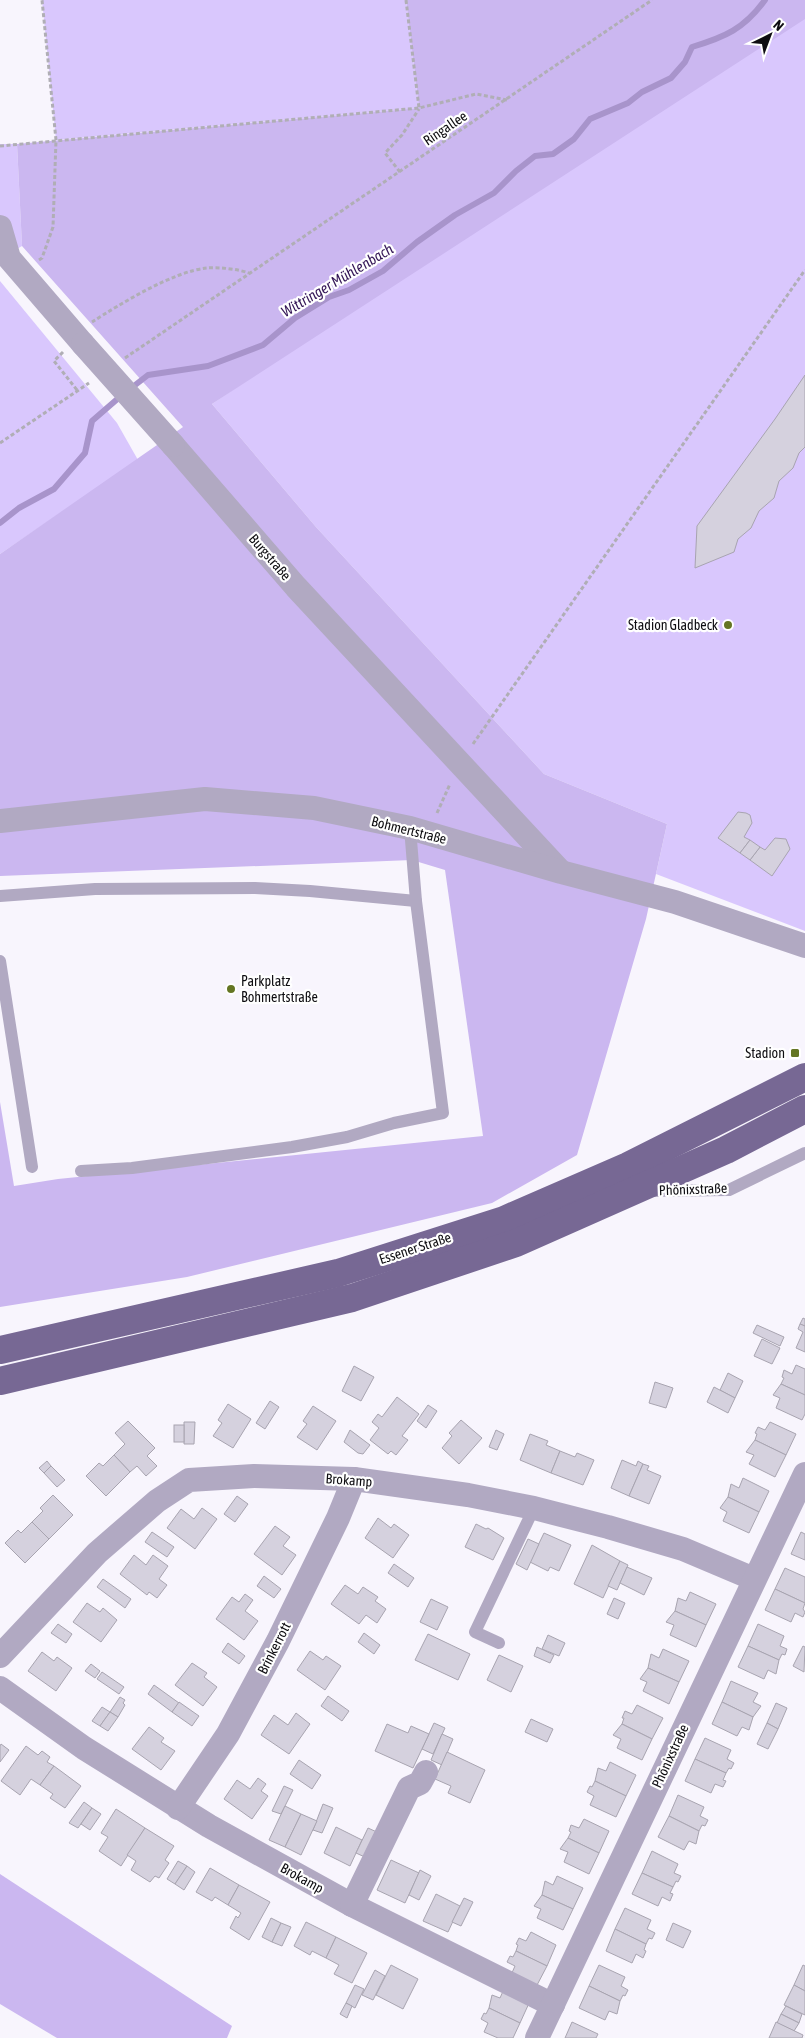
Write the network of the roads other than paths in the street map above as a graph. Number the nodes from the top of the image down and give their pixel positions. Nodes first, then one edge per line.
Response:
1 (0, 227) edge
2 (0, 821) edge
3 (418, 830) junction
4 (561, 872) junction
5 (0, 896) edge
6 (416, 901) junction
7 (805, 946) edge
8 (0, 961) edge
9 (805, 1077) edge
10 (805, 1109) edge
11 (805, 1153) edge
12 (32, 1166) dead end
13 (81, 1171) dead end
14 (632, 1190) junction
15 (0, 1350) edge
16 (0, 1381) edge
17 (805, 1474) edge
18 (354, 1479) junction
19 (534, 1508) junction
20 (754, 1579) junction
21 (499, 1644) dead end
22 (0, 1656) edge
23 (0, 1688) edge
24 (426, 1772) dead end
25 (178, 1808) junction
26 (352, 1905) junction
27 (552, 2004) junction
28 (537, 2038) edge

1 - 4 street, Burgstraße, bridge
2 - 3 street, Bohmertstraße
3 - 4 street, Bohmertstraße
3 - 6 lane
4 - 7 street, Bohmertstraße
5 - 6 lane
6 - 13 lane
8 - 12 lane
9 - 15 main road, Essener Straße
10 - 14 main road, Essener Straße
11 - 14 lane, Phönixstraße
14 - 16 main road, Essener Straße
17 - 20 street, Phönixstraße
18 - 19 street, Brokamp
18 - 22 street, Brokamp
18 - 25 street, Brinkerrott
19 - 20 street, Brokamp
19 - 21 lane
20 - 27 street, Phönixstraße
23 - 25 street, Brokamp
24 - 26 street
25 - 26 street, Brokamp
26 - 27 street, Brokamp
27 - 28 street, Phönixstraße

